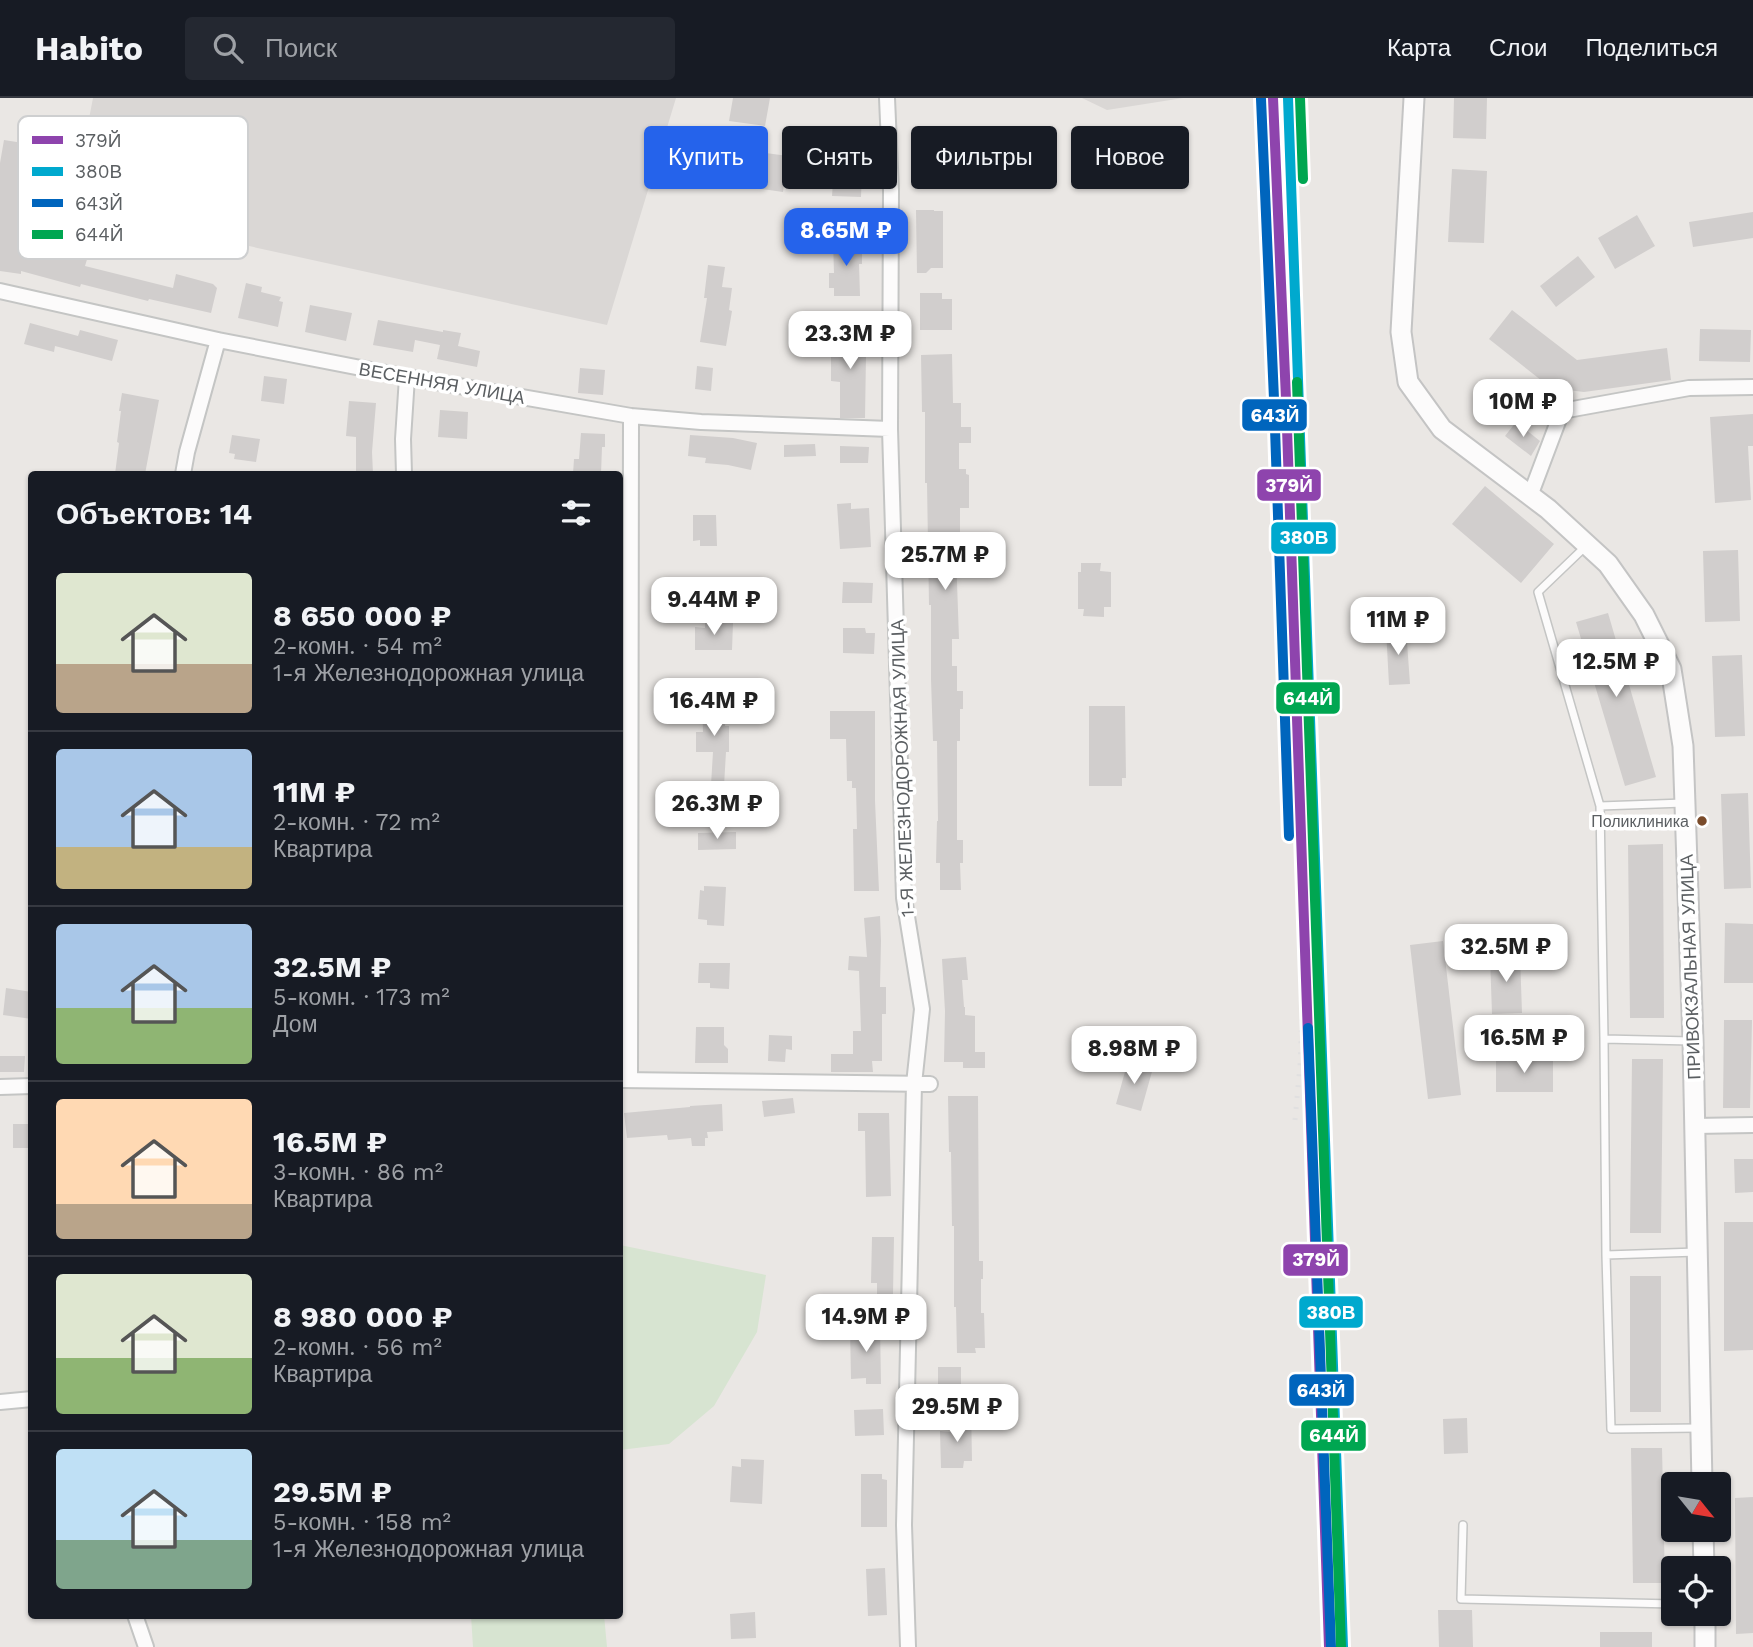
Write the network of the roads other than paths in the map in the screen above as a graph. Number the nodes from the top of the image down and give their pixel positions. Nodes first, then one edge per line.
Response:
1 (887, 98) edge
2 (1415, 98) edge
3 (0, 291) edge
4 (218, 340) junction
5 (407, 377) junction
6 (1753, 387) edge
7 (631, 416) junction
8 (891, 429) junction
9 (184, 471) edge
10 (404, 471) edge
11 (1530, 496) junction
12 (1587, 545) junction
13 (1685, 803) junction
14 (1600, 806) junction
15 (1604, 1039) junction
16 (1693, 1041) junction
17 (625, 1080) edge
18 (914, 1084) junction
19 (930, 1084) dead end
20 (28, 1086) edge
21 (0, 1087) edge
22 (1753, 1125) edge
23 (1695, 1126) junction
24 (1697, 1252) junction
25 (1606, 1255) junction
26 (28, 1399) edge
27 (0, 1402) edge
28 (1701, 1428) junction
29 (1702, 1472) edge
30 (1463, 1525) dead end
31 (1661, 1604) edge
32 (136, 1619) edge
33 (1705, 1626) edge
34 (146, 1647) edge
35 (908, 1647) edge
36 (1706, 1647) edge

1 - 8 street, 1-Я ЖЕЛЕЗНОДОРОЖНАЯ УЛИЦА
2 - 11 main road, ПРИВОКЗАЛЬНАЯ УЛИЦА
3 - 4 street, ВЕСЕННЯЯ УЛИЦА
4 - 5 street, ВЕСЕННЯЯ УЛИЦА
4 - 9 street
5 - 7 street, ВЕСЕННЯЯ УЛИЦА
5 - 10 street
6 - 11 street
7 - 8 street, ВЕСЕННЯЯ УЛИЦА
7 - 17 street
8 - 18 street, 1-Я ЖЕЛЕЗНОДОРОЖНАЯ УЛИЦА
11 - 12 main road, ПРИВОКЗАЛЬНАЯ УЛИЦА
12 - 13 main road, ПРИВОКЗАЛЬНАЯ УЛИЦА
12 - 14 lane
13 - 14 lane
13 - 16 main road, ПРИВОКЗАЛЬНАЯ УЛИЦА
14 - 15 lane
15 - 16 lane
15 - 25 lane
16 - 23 main road, ПРИВОКЗАЛЬНАЯ УЛИЦА
17 - 18 street
18 - 19 street
18 - 35 street, 1-Я ЖЕЛЕЗНОДОРОЖНАЯ УЛИЦА
20 - 21 street
22 - 23 street
23 - 24 main road, ПРИВОКЗАЛЬНАЯ УЛИЦА
24 - 25 lane
24 - 28 main road, ПРИВОКЗАЛЬНАЯ УЛИЦА
25 - 28 lane
26 - 27 street
28 - 29 main road, ПРИВОКЗАЛЬНАЯ УЛИЦА
30 - 31 lane
32 - 34 street
33 - 36 main road

